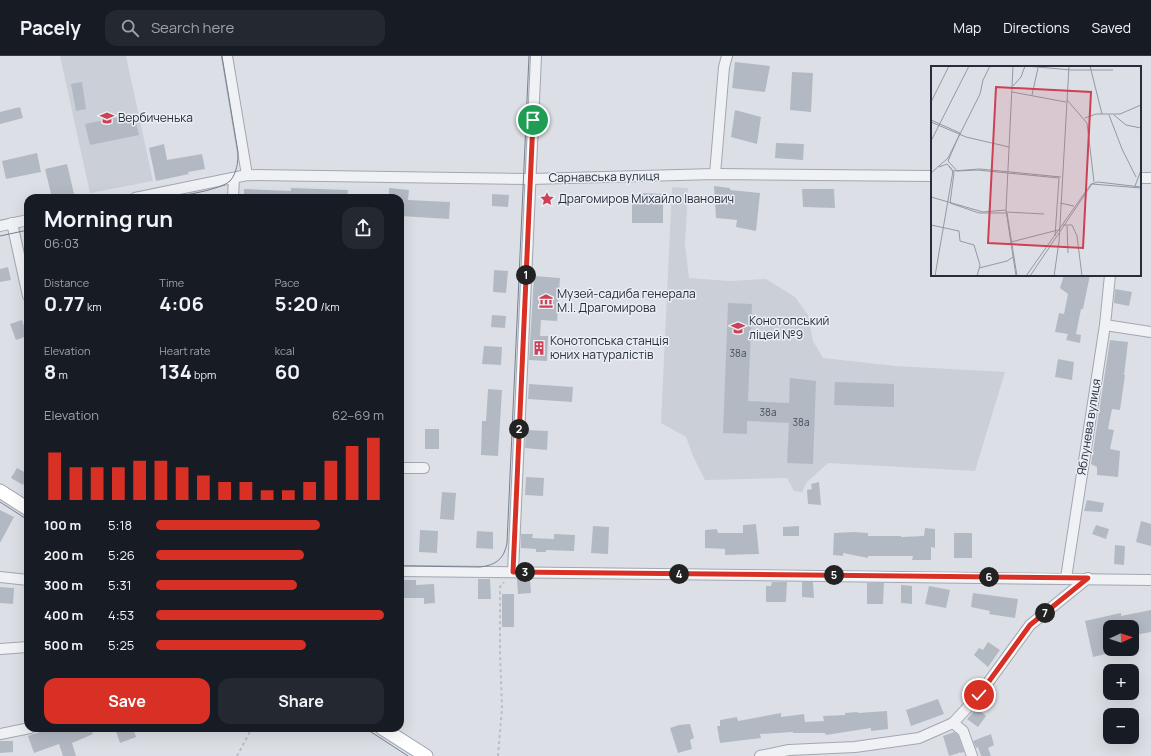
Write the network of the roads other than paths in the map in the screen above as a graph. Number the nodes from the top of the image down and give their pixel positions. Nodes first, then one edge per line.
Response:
1 (227, 56) edge
2 (536, 56) edge
3 (727, 56) edge
4 (715, 174) junction
5 (247, 175) junction
6 (931, 176) edge
7 (234, 178) junction
8 (530, 179) junction
9 (155, 194) edge
10 (234, 194) edge
11 (24, 221) edge
12 (12, 223) junction
13 (0, 226) edge
14 (1110, 276) edge
15 (24, 278) edge
16 (1105, 325) junction
17 (1151, 332) edge
18 (404, 468) edge
19 (424, 468) dead end
20 (0, 491) edge
21 (24, 506) edge
22 (404, 571) edge
23 (513, 572) junction
24 (0, 578) edge
25 (1066, 578) junction
26 (1088, 578) junction
27 (24, 580) edge
28 (1151, 580) edge
29 (24, 647) edge
30 (0, 648) edge
31 (953, 723) junction
32 (24, 729) edge
33 (388, 732) edge
34 (0, 734) edge
35 (426, 756) edge
36 (760, 756) edge
37 (972, 756) edge

1 - 5 street
2 - 8 street
3 - 4 street
4 - 6 street, Сарнавська вулиця
4 - 8 street, Сарнавська вулиця
5 - 7 street, Сарнавська вулиця
5 - 8 street, Сарнавська вулиця
7 - 9 street, Сарнавська вулиця
7 - 10 street
8 - 23 street
11 - 12 street
12 - 13 street
12 - 15 street
14 - 16 street, Яблунева вулиця
16 - 17 street
16 - 25 street, Яблунева вулиця
18 - 19 street
20 - 21 main road
22 - 23 street
23 - 25 street
24 - 27 street
25 - 26 street
26 - 28 street
26 - 31 street
29 - 30 street
31 - 36 street
31 - 37 street
32 - 34 street
33 - 35 main road

